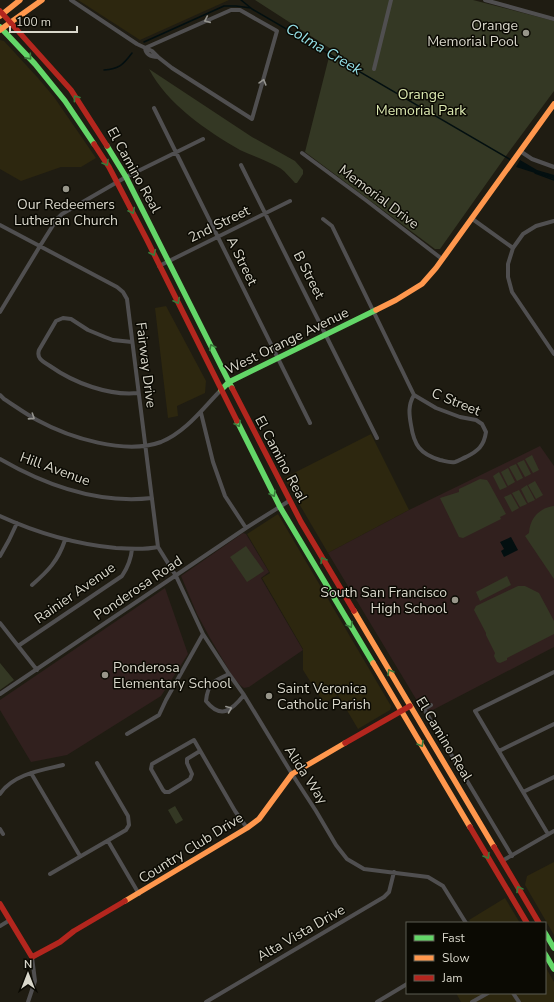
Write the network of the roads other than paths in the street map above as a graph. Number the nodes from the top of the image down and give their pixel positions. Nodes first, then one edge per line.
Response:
1 (20, 0) edge
2 (42, 0) edge
3 (71, 0) edge
4 (391, 0) edge
5 (485, 0) edge
6 (1, 14) edge
7 (554, 19) edge
8 (11, 22) junction
9 (1, 29) edge
10 (144, 48) junction
11 (374, 69) dead end
12 (554, 104) edge
13 (154, 108) dead end
14 (203, 139) dead end
15 (176, 152) junction
16 (302, 154) dead end
17 (518, 154) junction
18 (242, 165) dead end
19 (554, 167) edge
20 (126, 177) junction
21 (117, 182) junction
22 (290, 201) dead end
23 (265, 213) junction
24 (471, 218) junction
25 (323, 220) dead end
26 (554, 221) edge
27 (0, 225) edge
28 (218, 237) junction
29 (40, 246) junction
30 (513, 248) junction
31 (442, 259) junction
32 (169, 261) junction
33 (159, 266) junction
34 (373, 311) junction
35 (0, 312) edge
36 (326, 335) junction
37 (132, 342) junction
38 (554, 354) edge
39 (278, 359) junction
40 (229, 382) junction
41 (221, 390) junction
42 (138, 394) junction
43 (0, 395) edge
44 (414, 395) junction
45 (2, 400) edge
46 (201, 413) junction
47 (310, 423) dead end
48 (377, 438) dead end
49 (145, 445) junction
50 (0, 459) edge
51 (152, 498) junction
52 (289, 501) junction
53 (280, 507) junction
54 (0, 516) edge
55 (17, 524) junction
56 (246, 528) junction
57 (65, 540) junction
58 (158, 547) junction
59 (132, 549) junction
60 (0, 556) edge
61 (176, 576) junction
62 (32, 585) dead end
63 (0, 623) edge
64 (203, 634) junction
65 (18, 646) junction
66 (37, 670) junction
67 (554, 672) edge
68 (229, 674) junction
69 (0, 694) edge
70 (244, 694) junction
71 (431, 705) dead end
72 (410, 706) junction
73 (401, 711) junction
74 (554, 724) edge
75 (127, 734) dead end
76 (200, 751) junction
77 (499, 751) junction
78 (97, 763) dead end
79 (63, 765) dead end
80 (31, 773) junction
81 (292, 774) junction
82 (554, 777) edge
83 (524, 792) junction
84 (0, 794) edge
85 (247, 828) junction
86 (0, 829) edge
87 (554, 831) edge
88 (3, 834) dead end
89 (548, 834) junction
90 (108, 841) junction
91 (80, 856) junction
92 (512, 856) junction
93 (502, 861) junction
94 (394, 872) junction
95 (50, 874) dead end
96 (139, 894) junction
97 (0, 904) edge
98 (10, 920) junction
99 (465, 922) edge
100 (526, 922) edge
101 (538, 922) edge
102 (0, 926) edge
103 (546, 935) edge
104 (554, 948) edge
105 (32, 957) junction
106 (549, 960) edge
107 (554, 969) edge
108 (406, 985) edge
109 (486, 994) edge
110 (28, 1002) edge
111 (206, 1002) edge
112 (377, 1002) edge
113 (472, 1002) edge

1 - 6 main road
2 - 8 main road
3 - 10 street
4 - 11 street
5 - 7 street
6 - 8 main road, El Camino Real
8 - 9 main road
20 -> 8 main road, El Camino Real
9 -> 21 main road, El Camino Real
10 -> 10 street
12 - 17 main road, West Orange Avenue
13 - 15 street, A Street
14 - 15 street
15 - 20 street
15 - 28 street, A Street
16 - 31 street, Memorial Drive
17 - 19 street
17 - 24 main road, West Orange Avenue
18 - 23 street, B Street
20 - 21 street
20 - 32 main road, El Camino Real
21 - 29 street
21 -> 33 main road, El Camino Real
22 - 23 street, 2nd Street
23 - 28 street, 2nd Street
23 - 36 street, B Street
24 - 30 street
24 - 31 main road, West Orange Avenue
25 - 34 street, C Street
26 - 30 street
27 - 29 street, Fairway Drive
28 - 32 street, 2nd Street
28 - 39 street, A Street
29 - 35 street
29 - 37 street, Fairway Drive
30 - 38 street
31 - 34 main road, West Orange Avenue
32 - 33 street, 2nd Street
40 -> 32 main road, El Camino Real
33 -> 41 main road, El Camino Real
34 - 36 main road, West Orange Avenue
34 - 44 street, C Street
36 - 39 main road, West Orange Avenue
36 - 48 street, B Street
37 - 42 street, Fairway Drive
37 - 42 street
39 - 40 main road, West Orange Avenue
39 - 47 street, A Street
40 - 41 main road, West Orange Avenue
40 - 52 main road, El Camino Real
41 - 46 street, West Orange Avenue
41 -> 53 main road, El Camino Real
42 - 49 street, Fairway Drive
43 - 45 street, West Orange Avenue
44 - 44 street, C Street
45 -> 49 street, West Orange Avenue
46 - 49 street, West Orange Avenue
46 - 56 street
49 - 51 street, Fairway Drive
50 - 51 street, Hill Avenue
51 - 58 street, Fairway Drive
52 - 53 street, Ponderosa Road
72 -> 52 main road, El Camino Real
53 - 56 street, Ponderosa Road
53 -> 73 main road, El Camino Real
54 - 55 street
55 - 57 street
55 - 60 street
56 - 61 street, Ponderosa Road
57 - 59 street
57 - 62 street
58 - 59 street
58 - 61 street, Fairway Drive
59 - 65 street, Rainier Avenue
61 - 64 street, Alida Way
61 - 66 street, Ponderosa Road
63 - 65 street
64 - 68 street, Alida Way
64 - 75 street
65 - 66 street
66 - 69 street, Ponderosa Road
67 - 77 street
68 - 70 street, Alida Way
68 -> 70 street
70 - 81 street, Alida Way
71 - 92 street
72 - 73 main road, Country Club Drive
72 - 93 main road, El Camino Real
73 - 81 main road, Country Club Drive
73 -> 100 main road, El Camino Real
74 - 77 street
76 - 76 street
76 - 85 street
77 - 83 street
78 - 90 street
79 - 80 street
80 - 84 street
80 - 91 street
81 - 85 main road, Country Club Drive
81 - 94 street, Alida Way
82 - 83 street
83 - 89 street
85 - 96 main road, Country Club Drive
86 - 88 street
87 - 89 street
89 - 92 street
90 - 91 street
90 - 96 street
91 - 95 street
92 - 93 street
101 -> 93 main road, El Camino Real
94 - 99 street, Alida Way
94 - 111 street, Alta Vista Drive
96 - 105 main road, Country Club Drive
97 - 98 main road
98 - 102 street
98 - 105 main road
103 - 104 main road
105 - 110 street
106 - 107 main road
108 - 112 street
109 - 113 street

